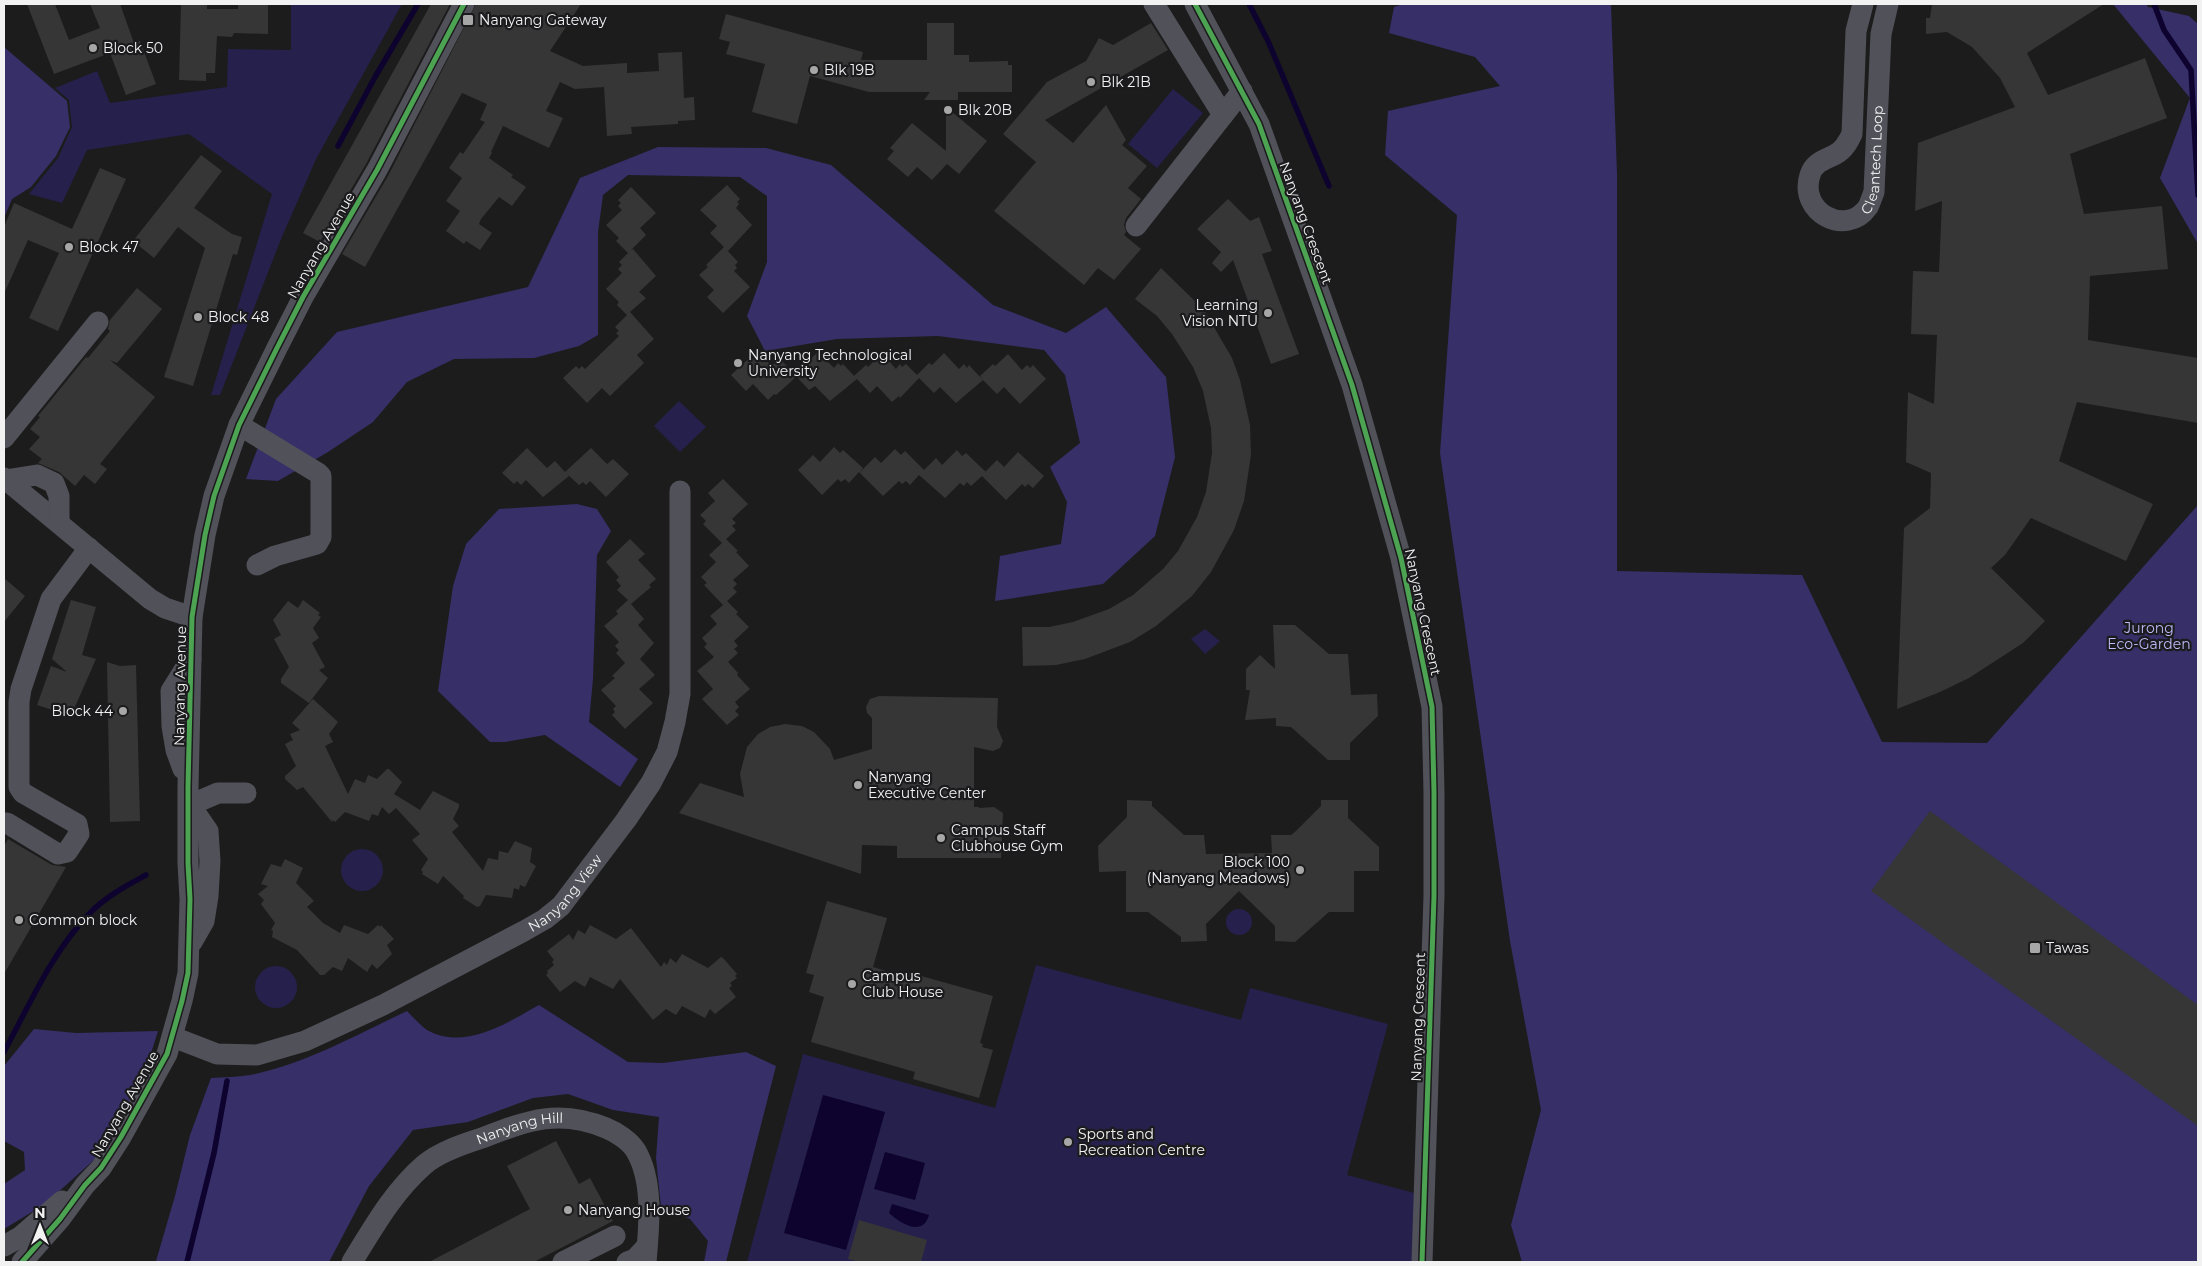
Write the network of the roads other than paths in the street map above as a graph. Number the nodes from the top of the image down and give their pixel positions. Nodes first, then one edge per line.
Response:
1 (464, 4) edge
2 (1154, 4) edge
3 (1196, 4) edge
4 (1863, 4) edge
5 (1888, 4) edge
6 (1242, 91) junction
7 (1223, 115) junction
8 (1136, 226) dead end
9 (98, 322) dead end
10 (239, 425) junction
11 (4, 438) edge
12 (4, 479) edge
13 (680, 491) dead end
14 (59, 523) junction
15 (89, 548) junction
16 (257, 565) dead end
17 (192, 618) junction
18 (246, 793) dead end
19 (22, 794) junction
20 (189, 796) junction
21 (5, 823) edge
22 (173, 1037) junction
23 (85, 1185) junction
24 (615, 1236) dead end
25 (4, 1246) edge
26 (647, 1254) edge
27 (576, 1260) edge
28 (22, 1262) edge
29 (352, 1262) edge
30 (627, 1262) edge
31 (1422, 1262) edge

1 - 10 street, Nanyang Avenue
2 - 7 street
3 - 6 street, Nanyang Crescent
4 - 5 street, Cleantech Loop
6 - 7 street
6 - 31 street, Nanyang Crescent
7 - 8 street
9 - 11 street
10 - 16 street
10 - 17 street, Nanyang Avenue
12 - 14 street
12 - 14 street
13 - 22 street, Nanyang View
14 - 15 street
15 - 17 street
15 - 19 street
17 - 20 street, Nanyang Avenue
18 - 20 street
19 - 21 street
19 - 21 street
20 - 22 street, Nanyang Avenue
22 - 23 street, Nanyang Avenue
23 - 25 street, Nanyang Avenue
23 - 28 street, Nanyang Avenue
24 - 27 street
26 - 29 street, Nanyang Hill
26 - 30 street, Nanyang Hill

